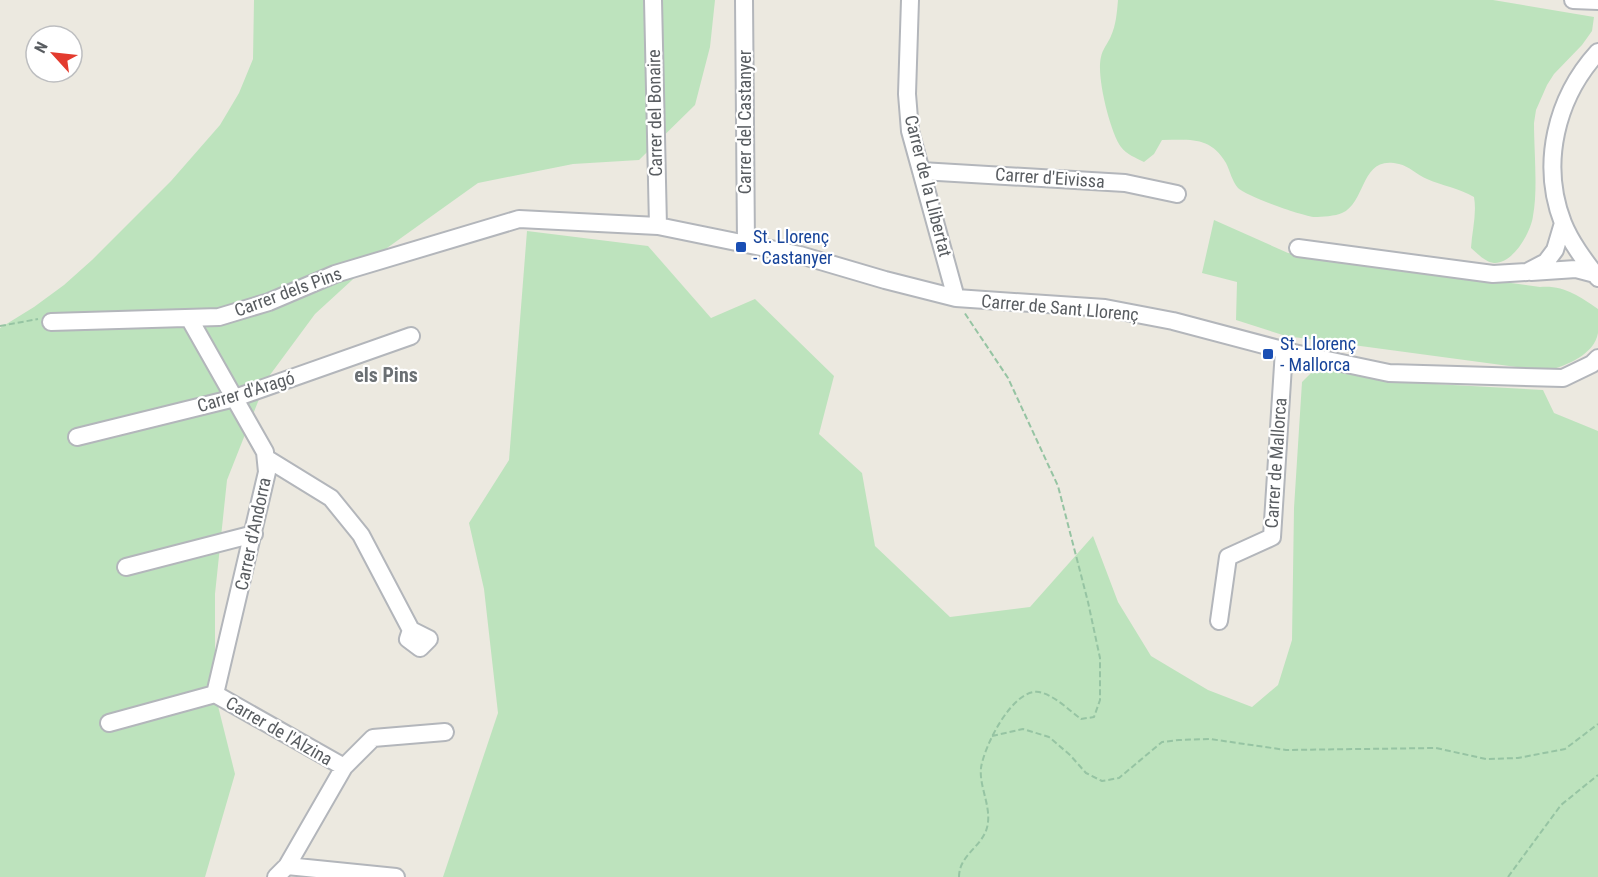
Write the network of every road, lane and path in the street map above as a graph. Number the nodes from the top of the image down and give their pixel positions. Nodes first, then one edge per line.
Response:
1 (653, 0) edge
2 (744, 0) edge
3 (910, 0) edge
4 (1573, 0) edge
5 (1598, 1) edge
6 (1598, 52) edge
7 (921, 171) junction
8 (1177, 194) dead end
9 (519, 219) joint
10 (1563, 223) junction
11 (658, 226) junction
12 (746, 244) junction
13 (1298, 248) dead end
14 (1527, 272) junction
15 (1597, 276) edge
16 (956, 298) junction
17 (189, 318) junction
18 (46, 320) joint
19 (0, 326) edge
20 (411, 336) dead end
21 (1284, 350) junction
22 (1598, 358) edge
23 (235, 398) junction
24 (77, 437) dead end
25 (266, 458) junction
26 (254, 534) junction
27 (126, 567) dead end
28 (1220, 621) dead end
29 (411, 630) dead end
30 (215, 694) junction
31 (109, 723) dead end
32 (1598, 724) edge
33 (445, 732) dead end
34 (992, 736) junction
35 (344, 767) junction
36 (1598, 775) edge
37 (281, 871) edge
38 (396, 877) edge
39 (959, 877) edge
40 (1508, 877) edge

1 - 11 street, Carrer del Bonaire
2 - 12 street, Carrer del Castanyer
3 - 7 street, Carrer de la Llibertat
4 - 5 street
6 - 10 street
7 - 8 street, Carrer d'Eivissa
7 - 16 street, Carrer de la Llibertat
9 - 11 street, Carrer de Sant Llorenç
9 - 17 street, Carrer dels Pins
10 - 14 street
10 - 15 street
11 - 12 street, Carrer de Sant Llorenç
12 - 16 street, Carrer de Sant Llorenç
13 - 14 street
14 - 15 street
16 - 21 street, Carrer de Sant Llorenç
16 - 34 path
17 - 18 street, Carrer dels Pins
17 - 23 street, Carrer d'Andorra
18 - 19 path
20 - 23 street, Carrer d'Aragó
21 - 22 street, Carrer de Sant Llorenç
21 - 28 street, Carrer de Mallorca
23 - 24 street, Carrer d'Aragó
23 - 25 street, Carrer d'Andorra
25 - 26 street, Carrer d'Andorra
25 - 29 street
26 - 27 street
26 - 30 street, Carrer d'Andorra
30 - 31 street
30 - 35 street, Carrer de l'Alzina
32 - 34 path
33 - 35 street
34 - 39 path
35 - 37 street
36 - 40 path
37 - 38 street

